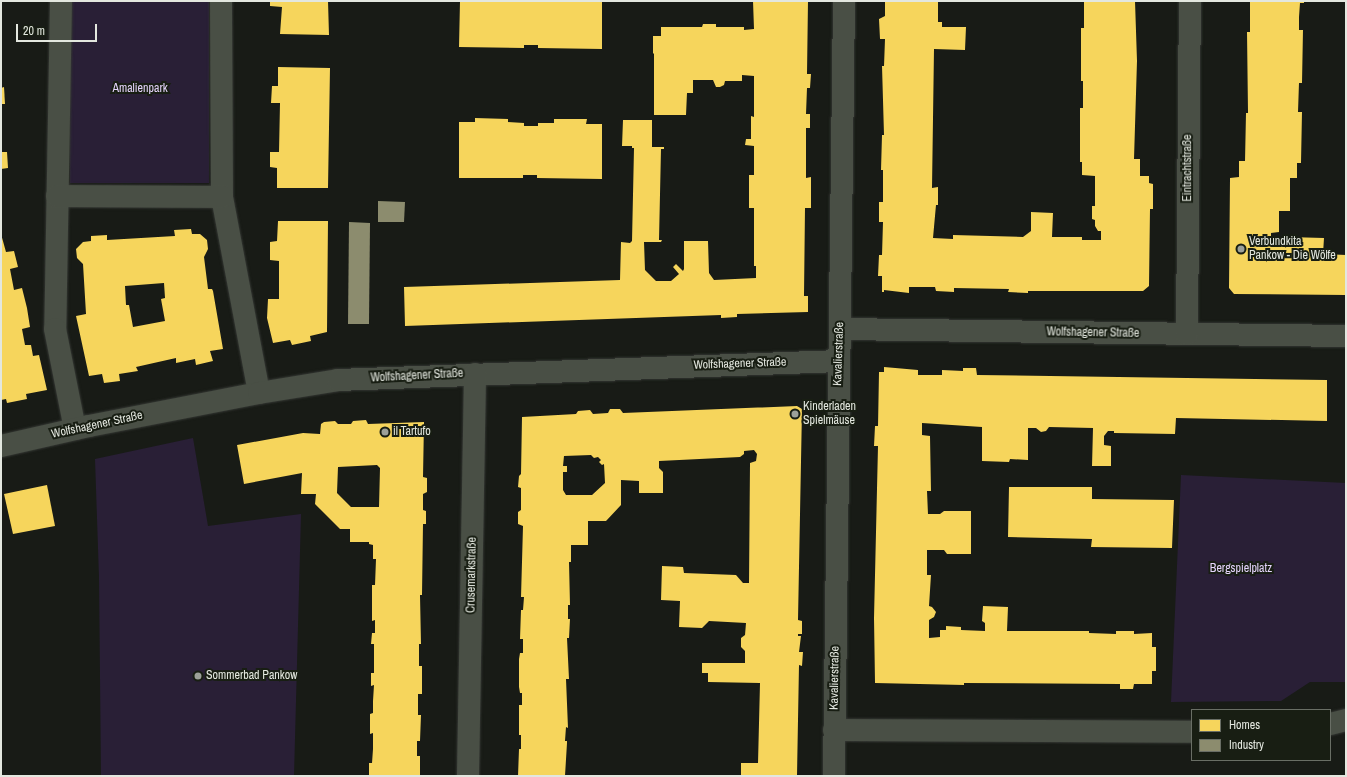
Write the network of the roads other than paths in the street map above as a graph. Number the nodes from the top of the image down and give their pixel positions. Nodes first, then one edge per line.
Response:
1 (61, 1) edge
2 (221, 1) edge
3 (844, 1) edge
4 (1190, 1) edge
5 (57, 196) junction
6 (222, 197) junction
7 (840, 329) junction
8 (1187, 334) junction
9 (1346, 336) edge
10 (838, 361) junction
11 (475, 374) junction
12 (259, 393) junction
13 (75, 429) junction
14 (1, 446) edge
15 (1346, 720) edge
16 (1331, 724) edge
17 (834, 730) junction
18 (1191, 732) edge
19 (468, 776) edge
20 (834, 776) edge

1 - 5 street
2 - 6 street
3 - 7 street, Kavalierstraße
4 - 8 street, Eintrachtstraße
5 - 6 street
5 - 13 street
6 - 12 street
7 - 8 street, Wolfshagener Straße
7 - 10 street, Kavalierstraße
8 - 9 street, Wolfshagener Straße
10 - 11 street, Wolfshagener Straße
10 - 17 street, Kavalierstraße
11 - 12 street, Wolfshagener Straße
11 - 19 street, Crusemarkstraße
12 - 13 street, Wolfshagener Straße
13 - 14 street, Wolfshagener Straße
15 - 16 street
17 - 18 street
17 - 20 street, Kavalierstraße

